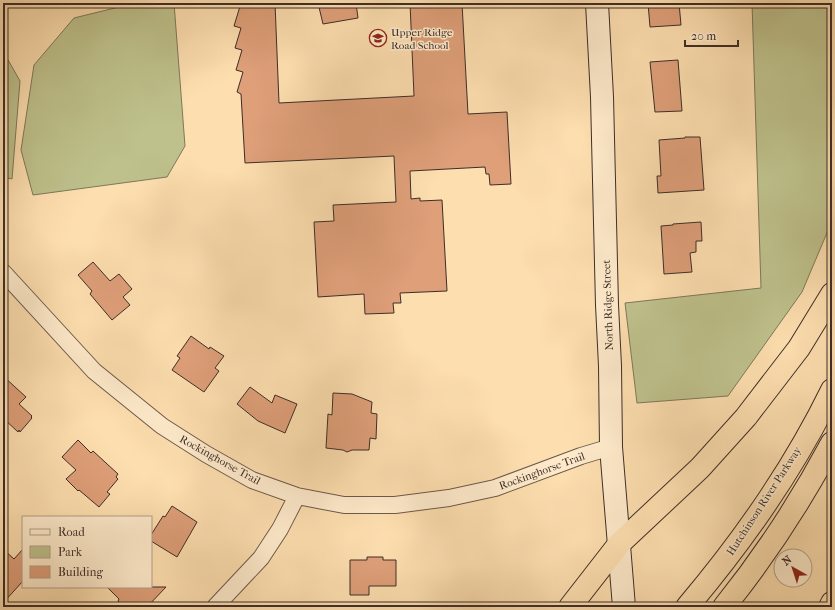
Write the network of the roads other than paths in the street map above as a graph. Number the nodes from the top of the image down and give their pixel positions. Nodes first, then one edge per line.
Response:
1 (597, 3) edge
2 (3, 272) edge
3 (832, 294) edge
4 (832, 390) edge
5 (832, 443) edge
6 (611, 447) junction
7 (297, 496) junction
8 (619, 544) junction
9 (832, 603) edge
10 (215, 607) edge
11 (570, 607) edge
12 (624, 607) edge
13 (687, 607) edge
14 (724, 607) edge
15 (830, 607) edge

1 - 6 street, North Ridge Street
2 - 7 street, Rockinghorse Trail
3 - 8 highway
4 - 13 highway, Hutchinson River Parkway
5 - 14 highway
6 - 7 street, Rockinghorse Trail
6 - 8 street, North Ridge Street
7 - 10 street
8 - 11 highway
8 - 12 street, North Ridge Street
9 - 15 highway

